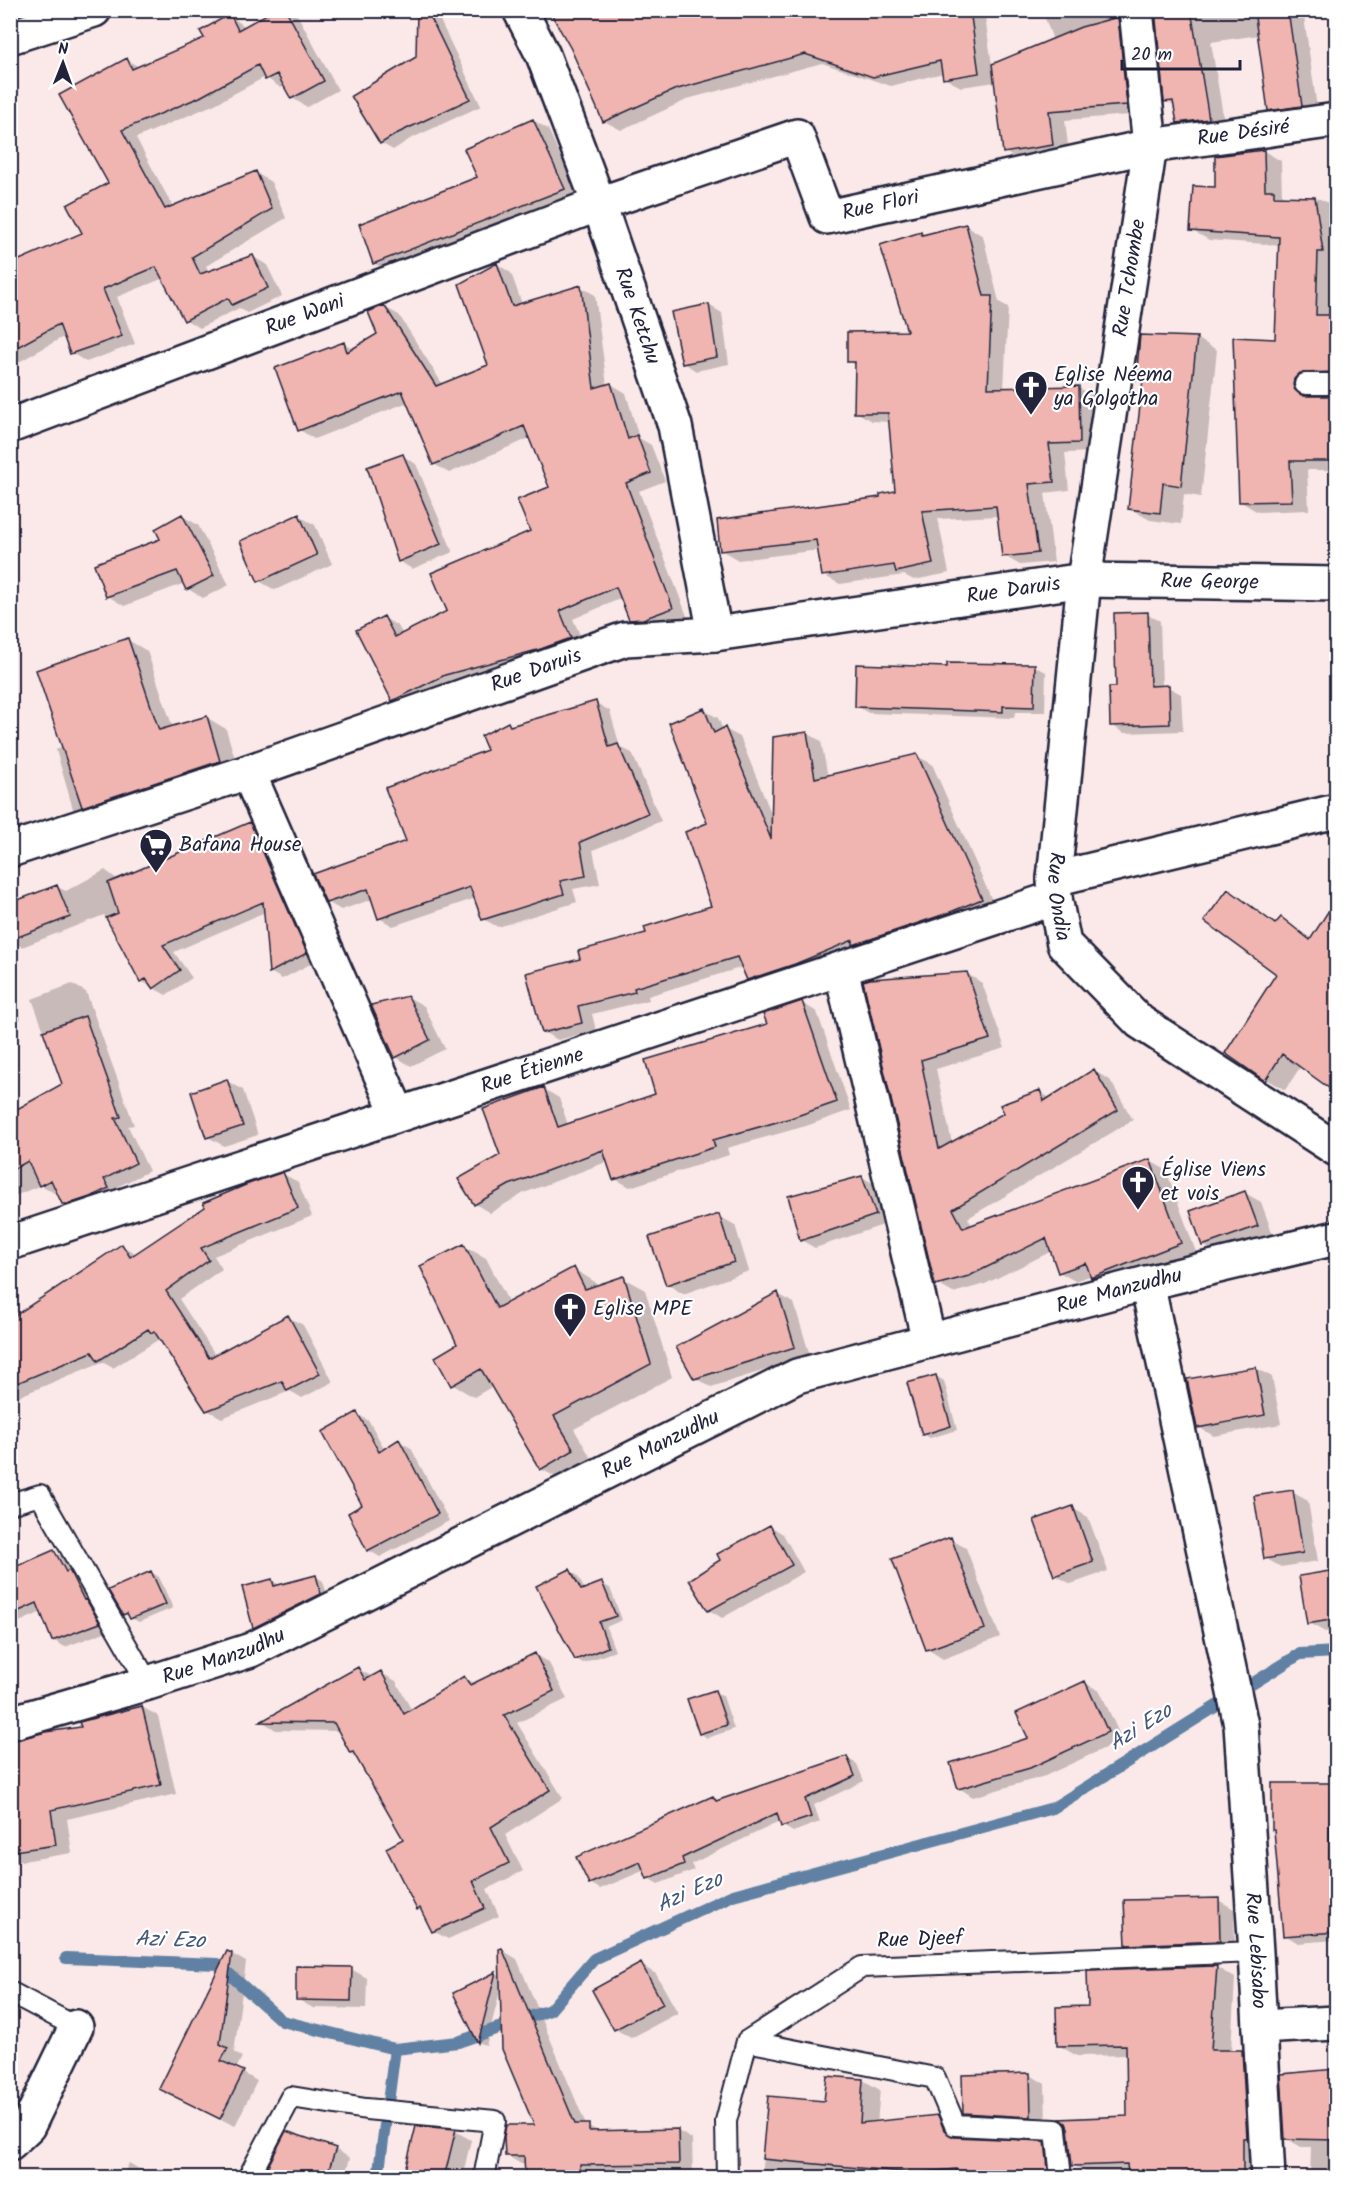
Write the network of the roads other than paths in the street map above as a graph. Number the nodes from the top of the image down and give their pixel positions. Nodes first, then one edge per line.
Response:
1 (94, 10) edge
2 (520, 10) edge
3 (1136, 10) edge
4 (10, 37) edge
5 (1336, 120) edge
6 (1150, 146) junction
7 (599, 204) junction
8 (1305, 384) dead end
9 (1336, 384) edge
10 (10, 426) edge
11 (1084, 580) junction
12 (1336, 584) edge
13 (715, 634) junction
14 (249, 772) junction
15 (1336, 811) edge
16 (10, 850) edge
17 (1054, 889) junction
18 (841, 969) junction
19 (398, 1114) junction
20 (1336, 1149) edge
21 (1336, 1238) edge
22 (10, 1243) edge
23 (1147, 1283) junction
24 (929, 1341) junction
25 (10, 1504) edge
26 (147, 1683) junction
27 (10, 1723) edge
28 (1256, 1952) junction
29 (10, 1992) edge
30 (1336, 2023) edge
31 (1260, 2026) junction
32 (76, 2028) joint
33 (747, 2040) junction
34 (10, 2143) edge
35 (248, 2178) edge
36 (484, 2178) edge
37 (727, 2178) edge
38 (1061, 2178) edge
39 (1268, 2178) edge

1 - 4 street
2 - 7 street, Rue Ketchu
3 - 6 street, Rue Tchombe
5 - 6 street, Rue Désiré
6 - 7 street, Rue Flori
6 - 11 street, Rue Tchombe
7 - 10 street, Rue Wani
7 - 13 street, Rue Ketchu
8 - 9 lane
11 - 12 street, Rue George
11 - 13 street, Rue Daruis
11 - 17 street, Rue Ondia
13 - 14 street, Rue Daruis
14 - 16 street, Rue Daruis
14 - 19 street
15 - 17 street, Rue Étienne
17 - 18 street, Rue Étienne
17 - 20 street, Rue Ondia
18 - 19 street, Rue Étienne
18 - 24 street
19 - 22 street, Rue Étienne
21 - 23 street, Rue Manzudhu
23 - 24 street, Rue Manzudhu
23 - 28 street, Rue Lebisabo
24 - 26 street, Rue Manzudhu
25 - 26 lane
26 - 27 street, Rue Manzudhu
28 - 31 street, Rue Lebisabo
28 - 33 lane, Rue Djeef
29 - 32 lane
30 - 31 street
31 - 39 street, Rue Lebisabo
32 - 34 street
33 - 37 lane
33 - 38 lane
35 - 36 lane

